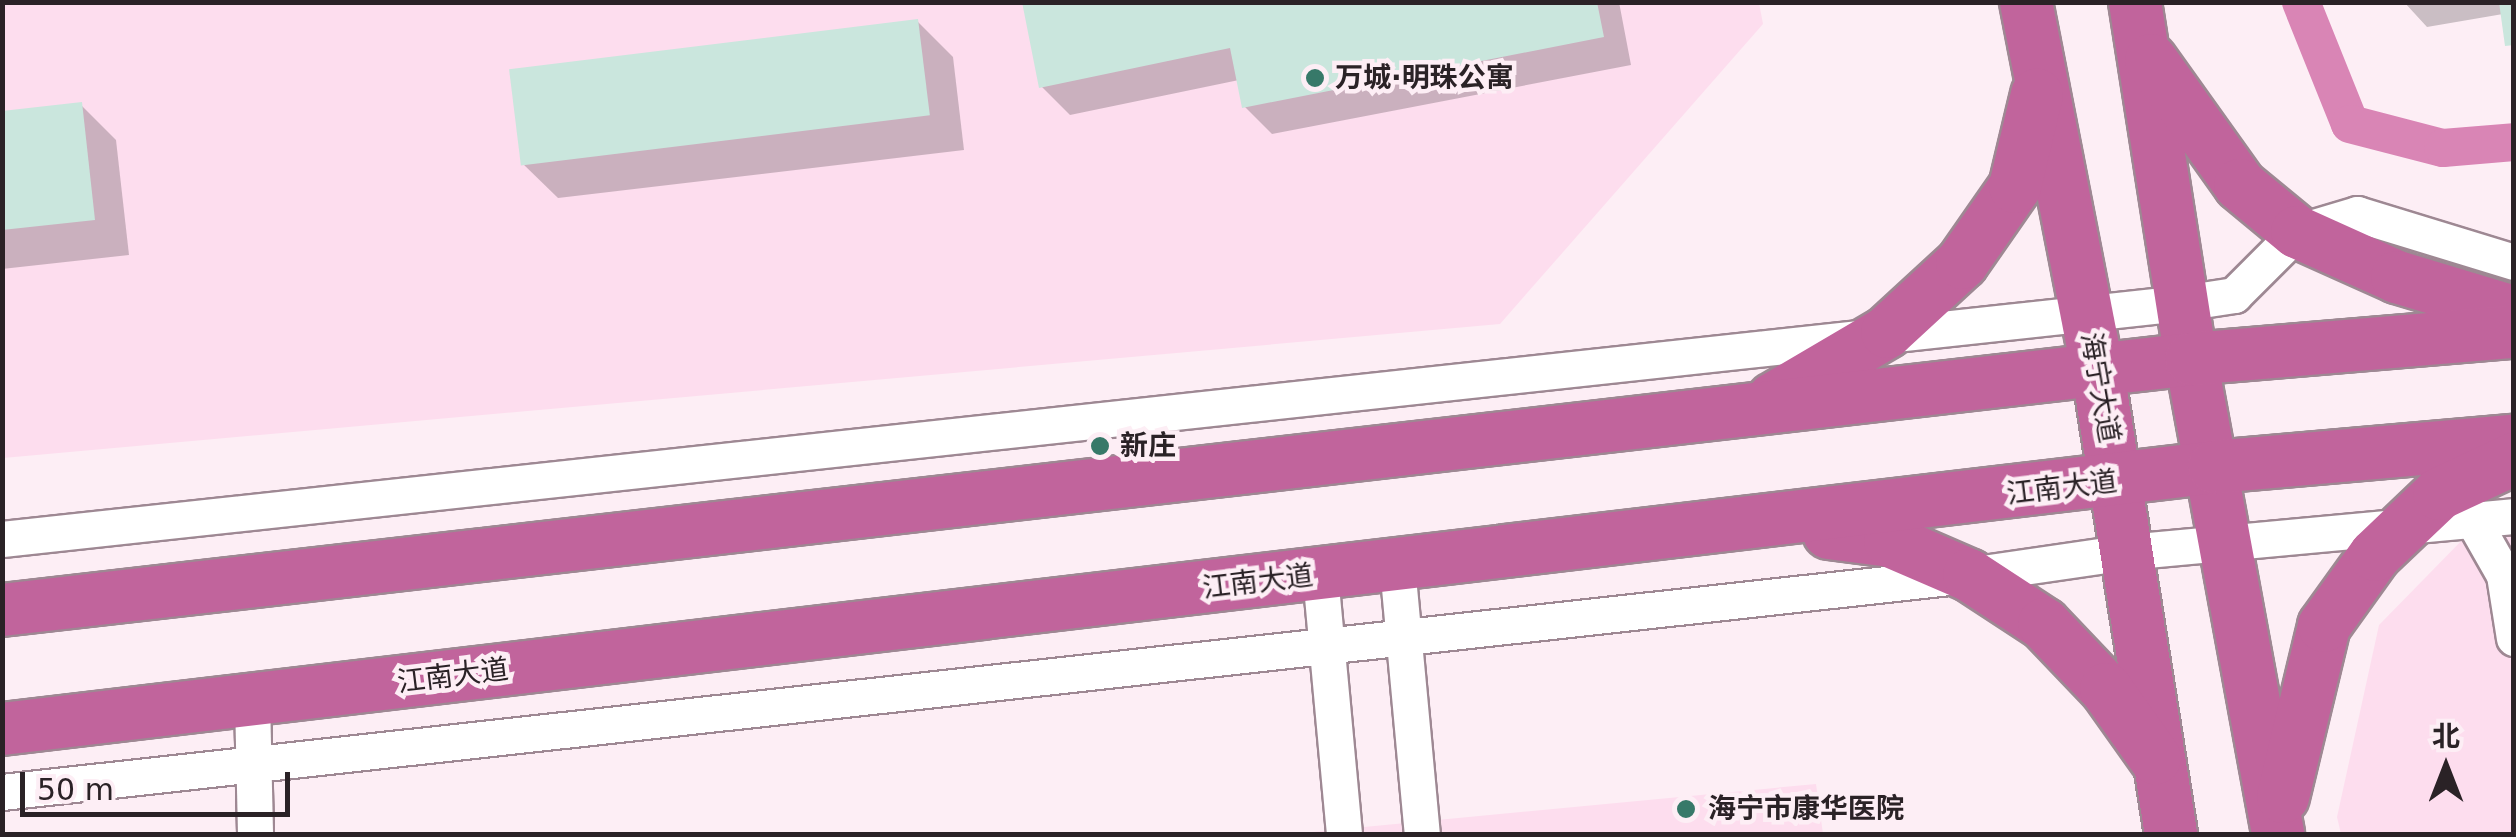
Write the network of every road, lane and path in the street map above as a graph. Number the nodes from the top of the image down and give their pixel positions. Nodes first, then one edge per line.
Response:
1 (2026, 2) edge
2 (2138, 25) edge
3 (2041, 79) junction
4 (2297, 232) junction
5 (2514, 262) edge
6 (2182, 303) junction
7 (2087, 312) junction
8 (2514, 312) edge
9 (1887, 332) junction
10 (2514, 332) edge
11 (2191, 360) junction
12 (2098, 373) junction
13 (1748, 412) junction
14 (2514, 441) edge
15 (2514, 459) edge
16 (2214, 467) junction
17 (2116, 482) junction
18 (2464, 503) junction
19 (2514, 516) edge
20 (1763, 523) junction
21 (2405, 526) junction
22 (2, 539) edge
23 (2227, 544) junction
24 (2126, 552) junction
25 (1397, 566) junction
26 (1320, 575) junction
27 (1970, 575) junction
28 (2, 610) edge
29 (1403, 637) junction
30 (2514, 638) edge
31 (1326, 645) junction
32 (252, 700) junction
33 (2, 729) edge
34 (254, 762) junction
35 (2160, 765) junction
36 (2, 792) edge
37 (2278, 831) edge
38 (255, 834) edge
39 (1344, 834) edge
40 (1422, 834) edge
41 (2171, 834) edge

1 - 3 highway, 海宁大道
2 - 4 highway
2 - 6 highway
3 - 7 highway, 海宁大道
3 - 9 highway
4 - 5 street
4 - 6 street
4 - 8 highway
6 - 7 street
6 - 11 highway
7 - 9 street
7 - 12 highway, 海宁大道
9 - 13 highway
9 - 22 street
10 - 11 highway
11 - 12 highway
11 - 16 highway
12 - 13 highway
12 - 17 highway, 海宁大道
13 - 28 highway
14 - 16 highway, 江南大道
15 - 18 highway
16 - 17 highway, 江南大道
16 - 23 highway
17 - 20 highway, 江南大道
17 - 24 highway, 海宁大道
18 - 19 street
18 - 21 highway
18 - 30 street
20 - 25 highway, 江南大道
20 - 27 highway
21 - 23 street
21 - 37 highway
23 - 24 street
23 - 37 highway
24 - 27 street
24 - 35 highway, 海宁大道
25 - 26 highway, 江南大道
25 - 29 street
26 - 31 street
26 - 32 highway, 江南大道
27 - 29 street
27 - 35 highway
29 - 31 street
29 - 40 street
31 - 34 street
31 - 39 street
32 - 33 highway, 江南大道
32 - 34 street
34 - 36 street
34 - 38 street
35 - 41 highway, 海宁大道

